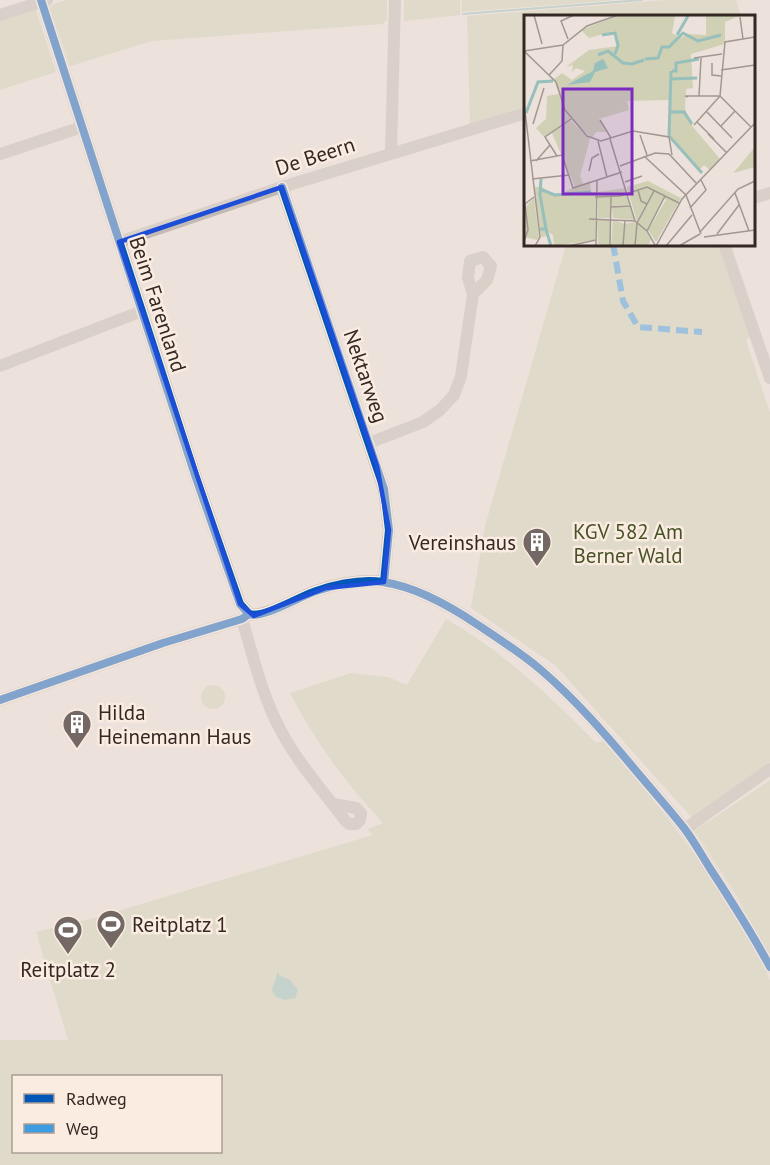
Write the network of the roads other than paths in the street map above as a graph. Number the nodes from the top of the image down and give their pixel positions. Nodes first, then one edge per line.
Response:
1 (395, 0) edge
2 (43, 1) edge
3 (0, 15) edge
4 (524, 113) edge
5 (82, 127) junction
6 (391, 152) junction
7 (0, 154) edge
8 (282, 187) junction
9 (770, 193) edge
10 (755, 197) edge
11 (119, 242) junction
12 (725, 246) edge
13 (473, 294) dead end
14 (142, 311) junction
15 (0, 366) edge
16 (770, 378) edge
17 (369, 442) junction
18 (384, 582) junction
19 (245, 617) junction
20 (0, 700) edge
21 (770, 769) edge
22 (333, 804) dead end
23 (685, 829) junction
24 (770, 967) edge

1 - 6 street
2 - 3 street
2 - 5 street, Beim Farenland
4 - 6 street, De Beern
5 - 7 street
5 - 11 street, Beim Farenland
6 - 8 street, De Beern
8 - 11 street, De Beern
8 - 17 street, Nektarweg
9 - 10 street
11 - 14 street, Beim Farenland
12 - 16 street
13 - 17 street
14 - 15 street
14 - 19 street, Beim Farenland
17 - 18 street, Nektarweg
18 - 19 street
18 - 23 street
19 - 20 street
19 - 22 street, Beim Farenland
21 - 23 street
23 - 24 street

